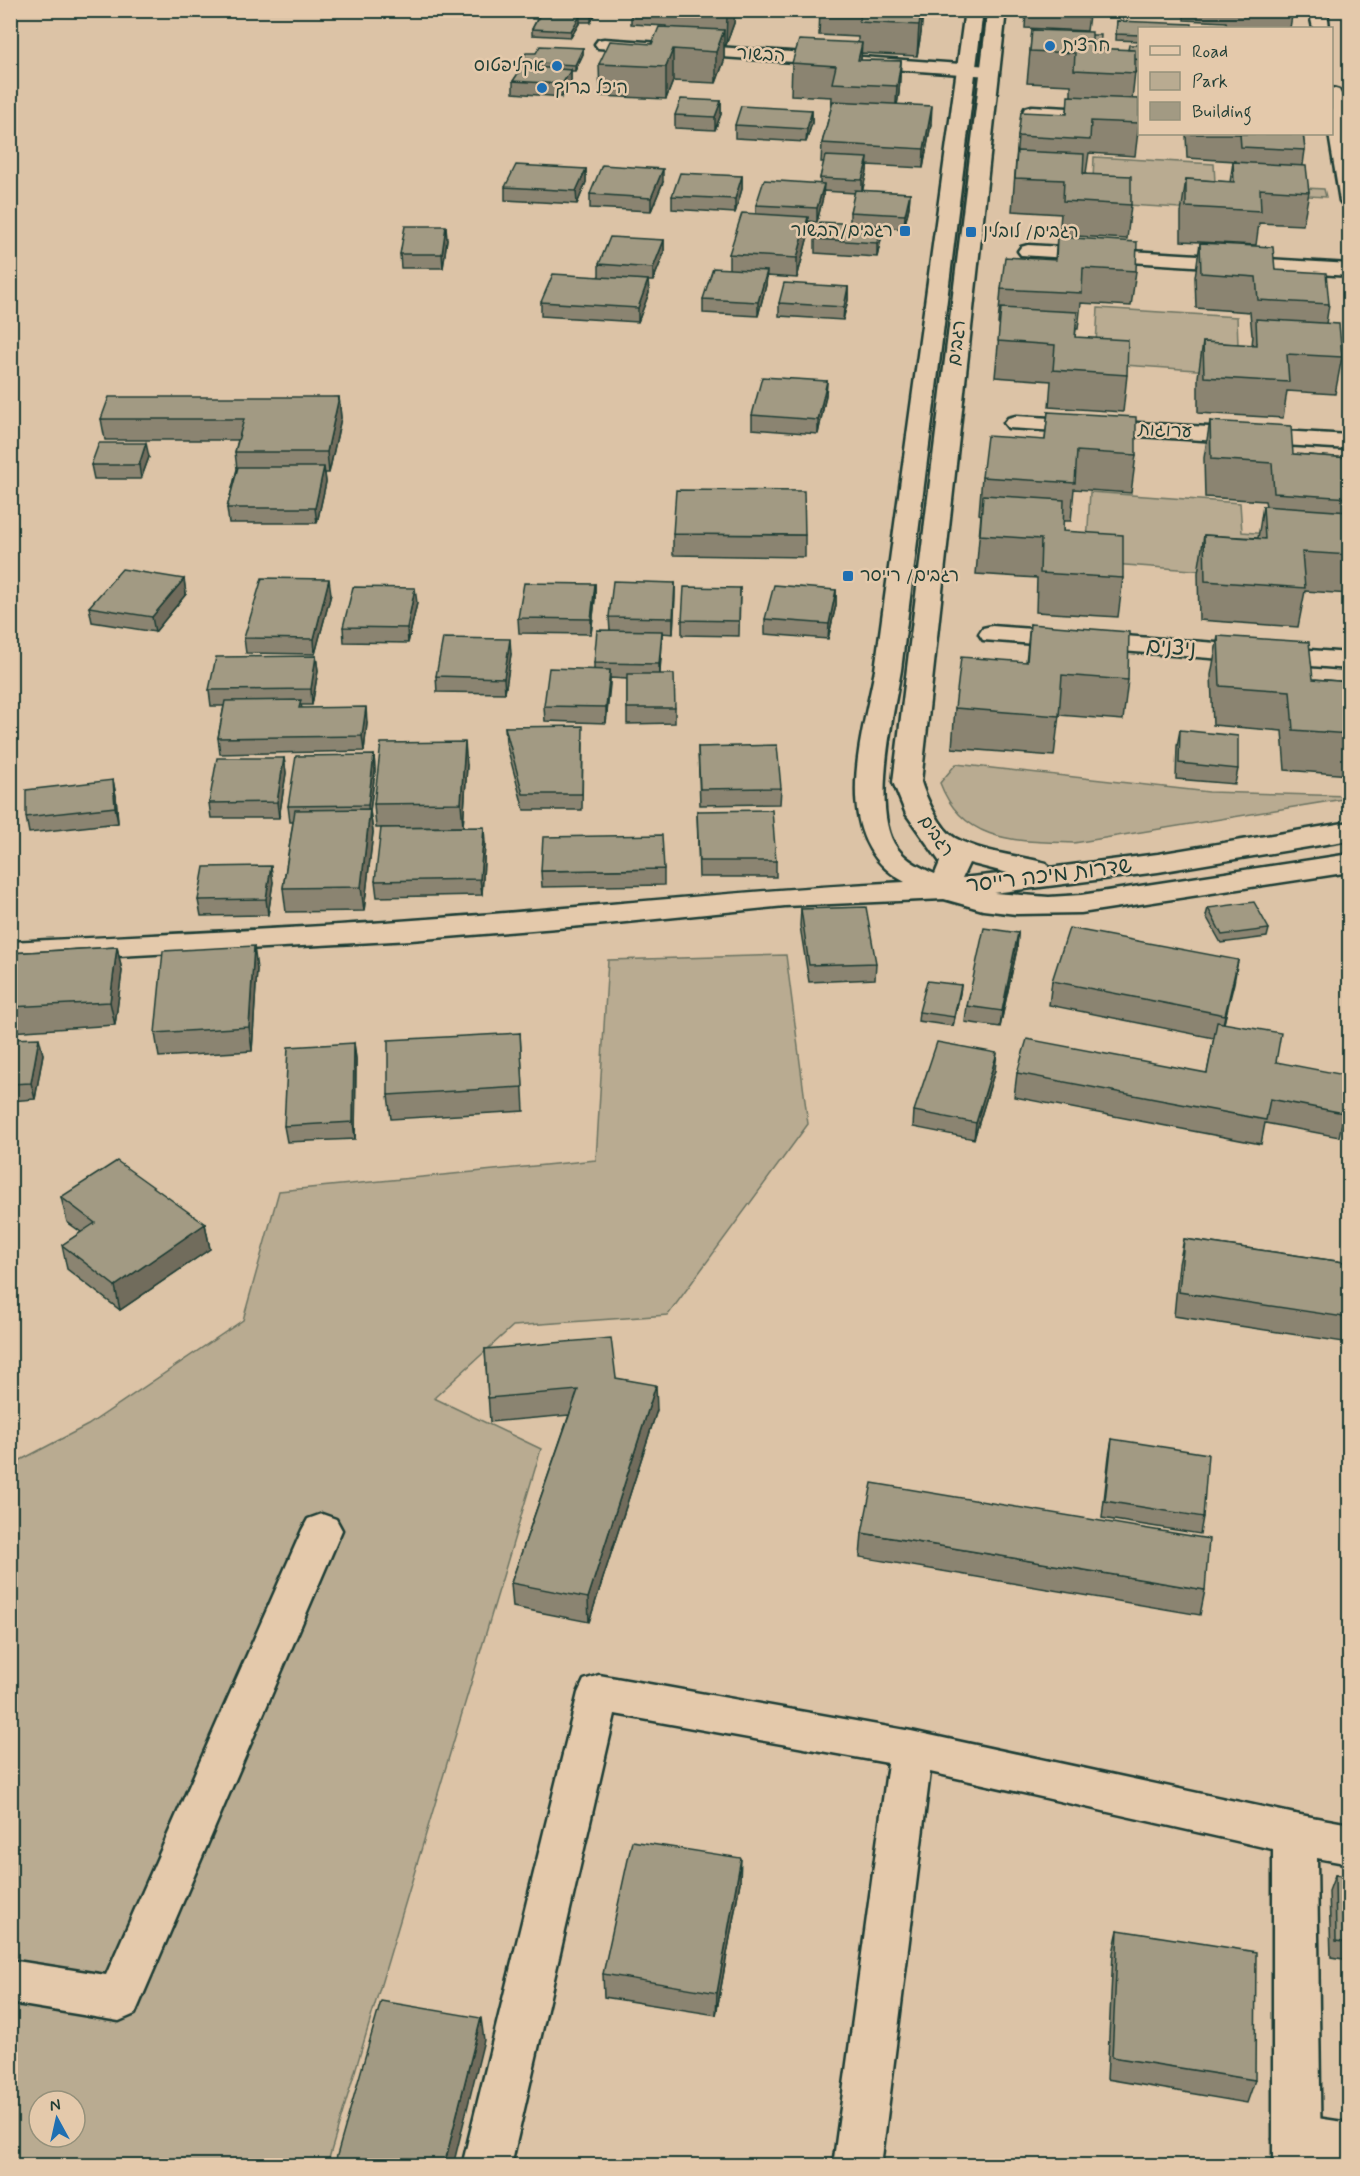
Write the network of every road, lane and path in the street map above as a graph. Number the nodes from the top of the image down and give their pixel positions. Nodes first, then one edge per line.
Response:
1 (974, 10) edge
2 (997, 10) edge
3 (1318, 10) edge
4 (1321, 27) edge
5 (604, 44) dead end
6 (965, 70) junction
7 (989, 71) junction
8 (1333, 106) edge
9 (1032, 112) edge
10 (1138, 118) edge
11 (1335, 131) edge
12 (1350, 201) edge
13 (1028, 251) dead end
14 (1350, 270) edge
15 (1016, 423) dead end
16 (1350, 442) edge
17 (992, 634) dead end
18 (1350, 661) edge
19 (1350, 831) edge
20 (945, 844) junction
21 (1350, 863) edge
22 (1071, 873) junction
23 (942, 890) junction
24 (10, 952) edge
25 (322, 1530) dead end
26 (911, 1749) junction
27 (1295, 1834) junction
28 (1350, 1844) edge
29 (10, 1981) edge
30 (1350, 2147) edge
31 (1297, 2152) edge
32 (486, 2166) edge
33 (857, 2166) edge

1 - 6 street, רגבים
2 - 7 street, רגבים
3 - 4 street
5 - 6 street, הבשור
6 - 7 street, הבשור
6 - 23 street, רגבים
7 - 20 street, רגבים
8 - 11 street
9 - 10 street
11 - 12 street
13 - 14 street
15 - 16 street, ערוגות
17 - 18 street, ניצנים
19 - 22 street, שדרות מיכה רייסר
20 - 22 street
20 - 23 street, רגבים
21 - 23 street, שדרות מיכה רייסר
22 - 23 street, שדרות מיכה רייסר
23 - 24 street
25 - 29 street
26 - 27 street
26 - 32 street
26 - 33 street
27 - 28 street
27 - 31 street
30 - 31 street

